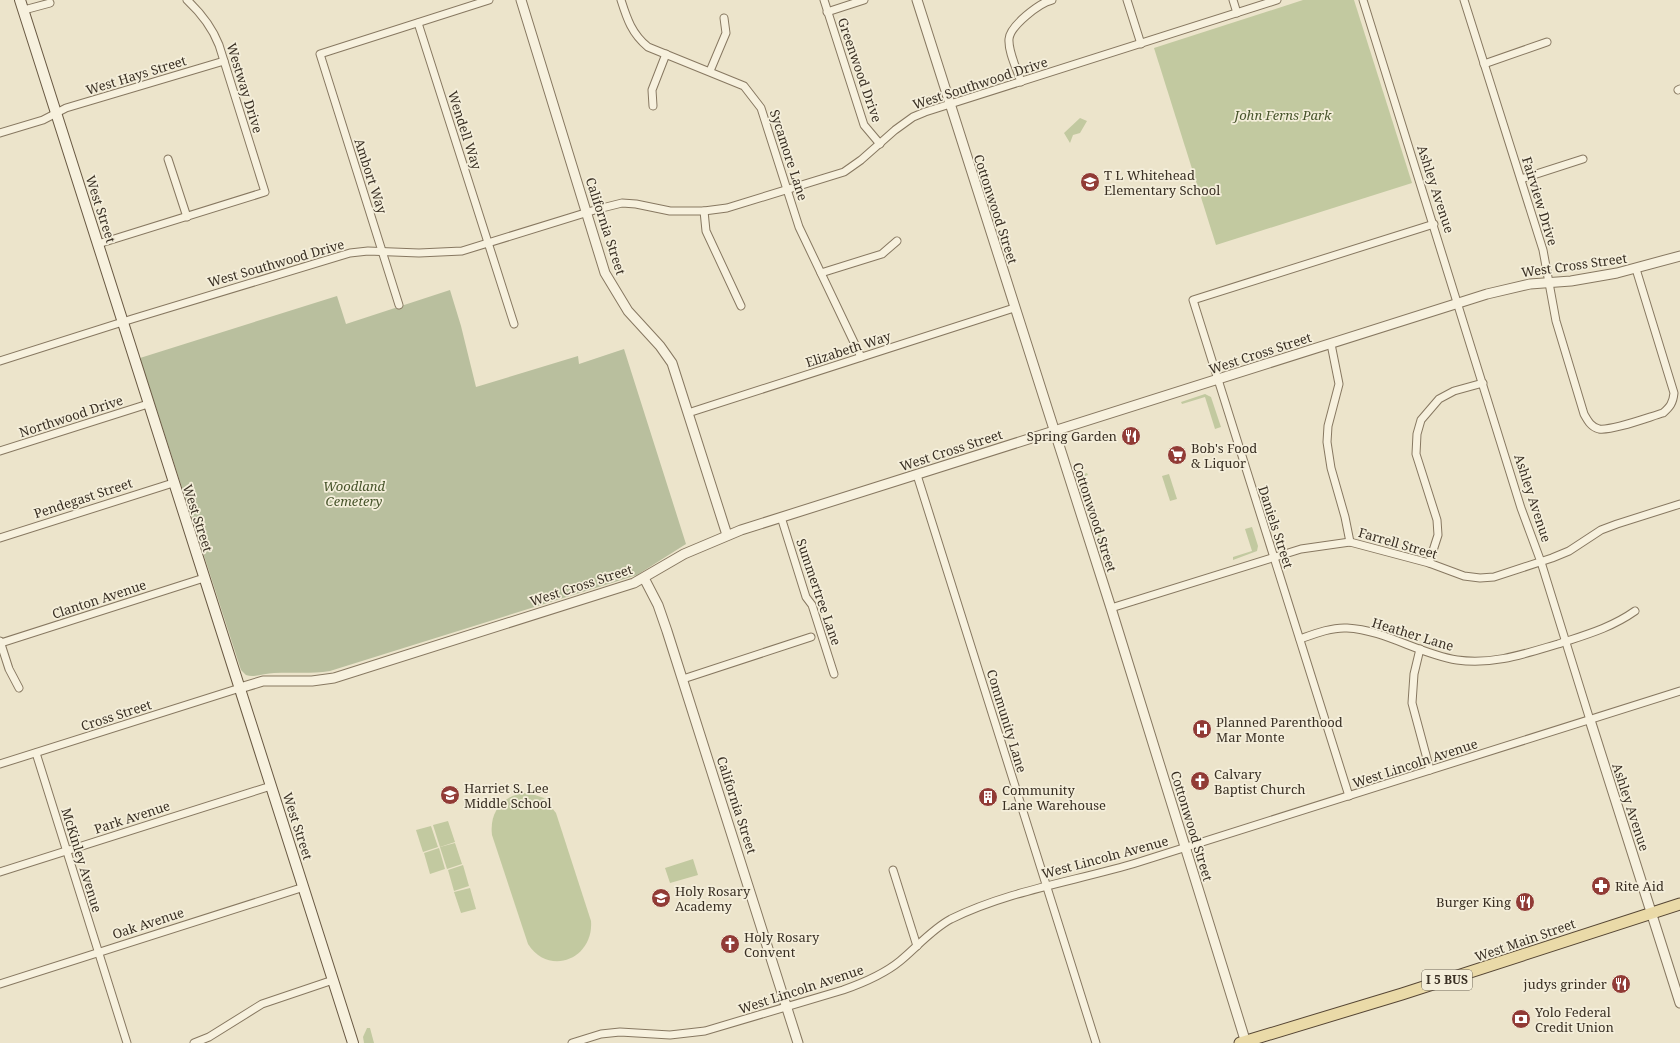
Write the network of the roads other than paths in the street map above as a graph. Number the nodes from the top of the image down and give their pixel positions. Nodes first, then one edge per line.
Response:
1 (20, 0) edge
2 (187, 0) edge
3 (489, 0) edge
4 (521, 0) edge
5 (621, 0) edge
6 (824, 0) edge
7 (864, 0) edge
8 (917, 0) edge
9 (1052, 0) edge
10 (1127, 0) edge
11 (1234, 0) edge
12 (1276, 0) edge
13 (1363, 0) edge
14 (1464, 0) edge
15 (50, 3) dead end
16 (24, 10) junction
17 (827, 12) junction
18 (1237, 13) junction
19 (724, 18) dead end
20 (418, 23) junction
21 (1547, 42) dead end
22 (1141, 44) junction
23 (666, 54) junction
24 (224, 61) junction
25 (1484, 64) junction
26 (710, 71) junction
27 (1021, 82) junction
28 (950, 104) junction
29 (653, 106) dead end
30 (56, 113) junction
31 (0, 133) edge
32 (880, 144) junction
33 (168, 159) dead end
34 (1583, 159) dead end
35 (1522, 179) junction
36 (788, 190) junction
37 (704, 211) junction
38 (586, 213) junction
39 (187, 217) junction
40 (1434, 224) junction
41 (897, 241) dead end
42 (488, 243) junction
43 (98, 244) junction
44 (382, 251) junction
45 (1680, 256) edge
46 (1636, 269) junction
47 (821, 273) junction
48 (1549, 282) junction
49 (399, 304) dead end
50 (1458, 304) junction
51 (741, 306) dead end
52 (1014, 308) junction
53 (123, 322) junction
54 (514, 324) dead end
55 (1331, 344) junction
56 (861, 357) junction
57 (0, 361) edge
58 (1218, 380) junction
59 (1483, 383) junction
60 (148, 404) junction
61 (688, 413) junction
62 (1054, 431) junction
63 (0, 451) edge
64 (917, 475) junction
65 (174, 483) junction
66 (1680, 504) edge
67 (781, 517) junction
68 (727, 535) junction
69 (0, 538) edge
70 (1350, 542) junction
71 (1274, 558) junction
72 (1541, 562) junction
73 (1429, 563) junction
74 (204, 578) junction
75 (644, 578) junction
76 (1111, 608) junction
77 (1635, 611) dead end
78 (811, 637) dead end
79 (1300, 639) junction
80 (1566, 641) junction
81 (0, 642) edge
82 (1420, 649) junction
83 (834, 674) dead end
84 (683, 679) junction
85 (19, 688) dead end
86 (240, 688) junction
87 (1680, 691) edge
88 (1590, 720) junction
89 (36, 753) junction
90 (0, 764) edge
91 (1430, 770) junction
92 (271, 786) junction
93 (1349, 796) junction
94 (1185, 848) junction
95 (66, 851) junction
96 (893, 870) dead end
97 (0, 872) edge
98 (1046, 885) junction
99 (304, 887) junction
100 (1680, 904) edge
101 (1651, 913) junction
102 (917, 946) junction
103 (98, 952) junction
104 (333, 980) junction
105 (0, 984) edge
106 (1680, 1003) edge
107 (787, 1007) junction
108 (1244, 1042) edge
109 (127, 1043) edge
110 (194, 1043) edge
111 (353, 1043) edge
112 (572, 1043) edge
113 (798, 1043) edge
114 (1096, 1043) edge

1 - 16 main road, West Street
2 - 24 street, Westway Drive
3 - 20 street
4 - 38 street, California Street
5 - 23 street, Sycamore Lane
6 - 17 street, Greenwood Drive
7 - 17 street
8 - 28 street, Cottonwood Street
9 - 27 street
10 - 22 street
11 - 18 street
12 - 18 street, West Southwood Drive
13 - 40 street, Ashley Avenue
14 - 25 street, Fairview Drive
15 - 16 street
16 - 30 main road, West Street
17 - 32 street, Greenwood Drive
18 - 22 street, West Southwood Drive
19 - 26 street
20 - 42 street, Wendell Way
20 - 44 street, Ambort Way
21 - 25 street
22 - 27 street, West Southwood Drive
23 - 26 street, Sycamore Lane
23 - 29 street
24 - 30 street, West Hays Street
24 - 39 street, Westway Drive
25 - 35 street, Fairview Drive
26 - 36 street, Sycamore Lane
27 - 28 street, West Southwood Drive
28 - 32 street, West Southwood Drive
28 - 52 street, Cottonwood Street
30 - 31 street, West Hays Street
30 - 43 main road, West Street
32 - 36 street, West Southwood Drive
33 - 39 street
34 - 35 street
35 - 48 street, Fairview Drive
36 - 37 street, West Southwood Drive
36 - 47 street, Sycamore Lane
37 - 38 street, West Southwood Drive
37 - 51 street
38 - 42 street, West Southwood Drive
38 - 61 street, California Street
39 - 43 street
40 - 50 street, Ashley Avenue
40 - 58 street, Daniels Street
41 - 47 street
42 - 44 street, West Southwood Drive
42 - 54 street, Wendell Way
43 - 53 main road, West Street
44 - 49 street, Ambort Way
44 - 53 street, West Southwood Drive
45 - 46 street, West Cross Street
46 - 48 street, West Cross Street
46 - 48 street, Fairview Drive
47 - 56 street, Sycamore Lane
48 - 50 street, West Cross Street
50 - 55 street, West Cross Street
50 - 59 street, Ashley Avenue
52 - 56 street, Elizabeth Way
52 - 62 street, Cottonwood Street
53 - 57 street, West Southwood Drive
53 - 60 main road, West Street
55 - 58 street, West Cross Street
55 - 70 street
56 - 61 street, Elizabeth Way
58 - 62 street, West Cross Street
58 - 71 street, Daniels Street
59 - 72 street, Ashley Avenue
59 - 73 street
60 - 63 street, Northwood Drive
60 - 65 main road, West Street
61 - 68 street, California Street
62 - 64 street, West Cross Street
62 - 76 street, Cottonwood Street
64 - 67 street, West Cross Street
64 - 98 street, Community Lane
65 - 69 street, Pendegast Street
65 - 74 main road, West Street
66 - 72 street, Farrell Street
67 - 68 street, West Cross Street
67 - 83 street, Summertree Lane
68 - 75 street, West Cross Street
70 - 71 street, Farrell Street
70 - 73 street, Farrell Street
71 - 76 street, Farrell Street
71 - 79 street, Daniels Street
72 - 73 street, Farrell Street
72 - 80 street, Ashley Avenue
74 - 81 street, Clanton Avenue
74 - 86 main road, West Street
75 - 84 street, California Street
75 - 86 street, West Cross Street
76 - 94 street, Cottonwood Street
77 - 80 street, Heather Lane
78 - 84 street
79 - 82 street, Heather Lane
79 - 93 street, Daniels Street
80 - 82 street, Heather Lane
80 - 88 street, Ashley Avenue
81 - 85 street
82 - 91 street
84 - 107 street, California Street
86 - 89 street, Cross Street
86 - 92 main road, West Street
87 - 88 street, West Lincoln Avenue
88 - 91 street, West Lincoln Avenue
88 - 101 street, Ashley Avenue
89 - 90 street, Cross Street
89 - 95 street, McKinley Avenue
91 - 93 street, West Lincoln Avenue
92 - 95 street, Park Avenue
92 - 99 main road, West Street
93 - 94 street, West Lincoln Avenue
94 - 98 street, West Lincoln Avenue
94 - 108 street, Cottonwood Street
95 - 97 street, Park Avenue
95 - 103 street, McKinley Avenue
96 - 102 street
98 - 102 street, West Lincoln Avenue
98 - 114 street, Community Lane
99 - 103 street, Oak Avenue
99 - 104 main road, West Street
100 - 101 main road, West Main Street / I 5 BUS
101 - 106 street, Ashley Avenue
101 - 108 main road, West Main Street / I 5 BUS
102 - 107 street, West Lincoln Avenue
103 - 105 street, Oak Avenue
103 - 109 street, McKinley Avenue
104 - 110 street
104 - 111 main road, West Street
107 - 112 street, West Lincoln Avenue
107 - 113 street, California Street

